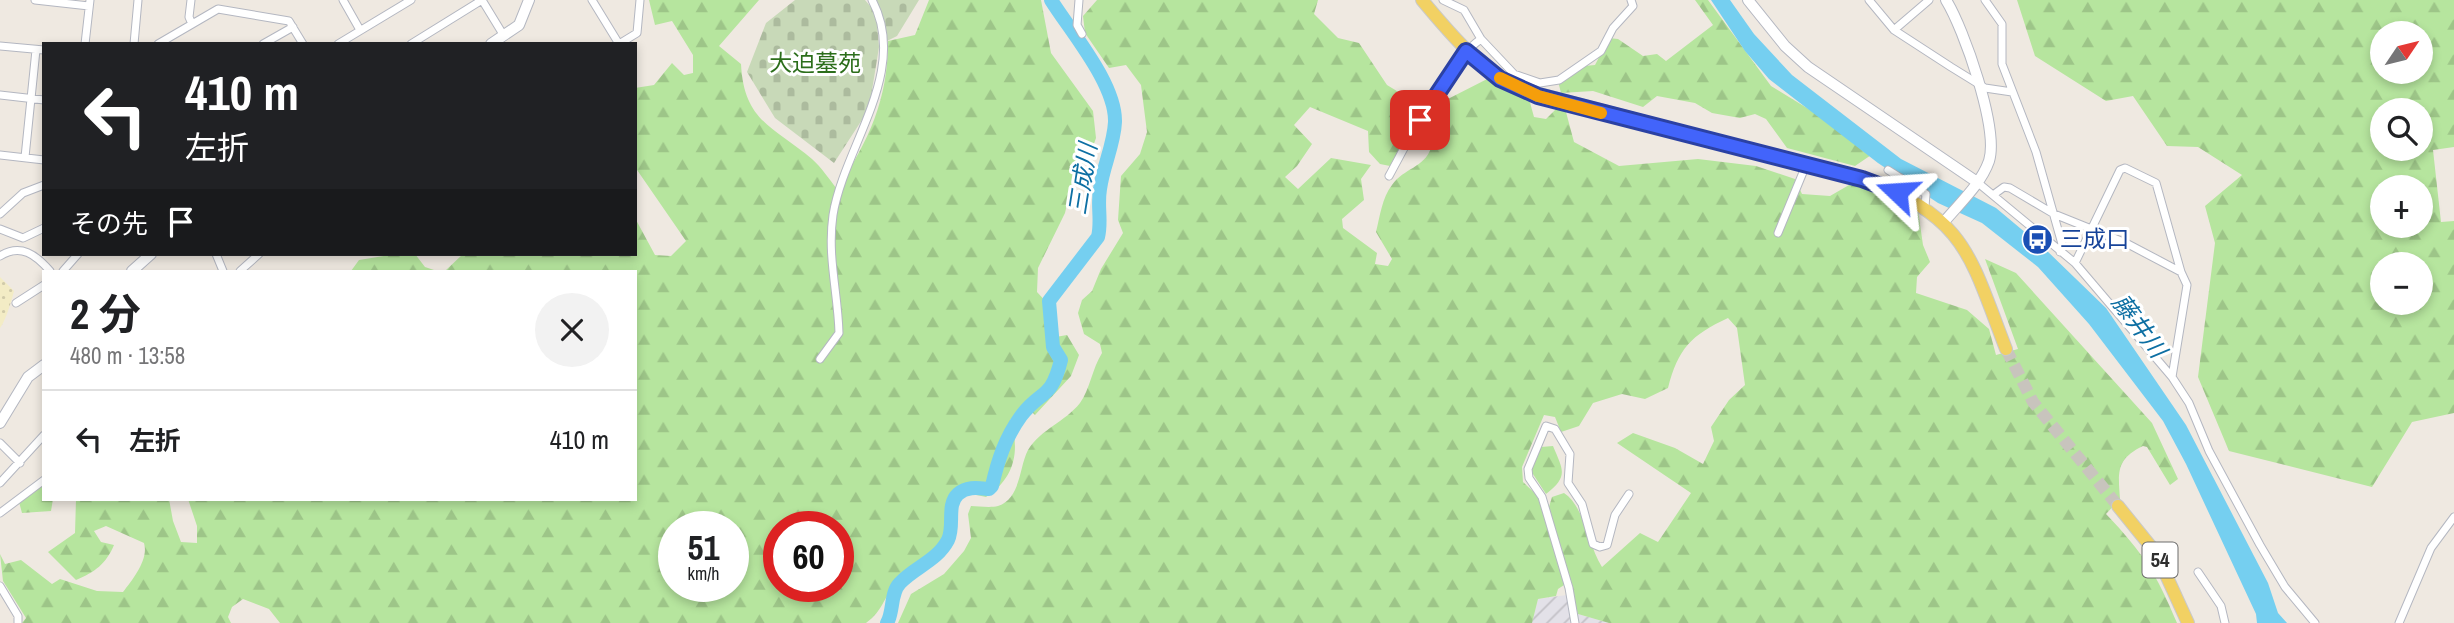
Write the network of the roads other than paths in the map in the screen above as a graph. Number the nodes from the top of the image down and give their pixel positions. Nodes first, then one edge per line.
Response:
1 (35, 0) edge
2 (138, 0) edge
3 (191, 0) edge
4 (343, 0) edge
5 (411, 0) edge
6 (482, 0) edge
7 (530, 0) edge
8 (593, 0) edge
9 (640, 0) edge
10 (873, 0) edge
11 (1079, 0) edge
12 (1443, 0) edge
13 (1631, 0) edge
14 (1748, 0) edge
15 (1869, 0) edge
16 (1929, 0) edge
17 (1946, 0) edge
18 (1985, 0) edge
19 (1424, 1) edge
20 (89, 3) edge
21 (191, 24) junction
22 (293, 27) junction
23 (360, 30) junction
24 (1894, 30) junction
25 (1082, 34) dead end
26 (504, 36) junction
27 (1481, 39) junction
28 (85, 42) edge
29 (134, 42) edge
30 (161, 42) edge
31 (267, 42) edge
32 (302, 42) edge
33 (341, 42) edge
34 (414, 42) edge
35 (494, 42) edge
36 (618, 42) edge
37 (622, 42) edge
38 (0, 46) edge
39 (40, 50) edge
40 (1466, 51) junction
41 (1978, 84) junction
42 (2012, 92) junction
43 (0, 95) edge
44 (30, 98) junction
45 (42, 100) edge
46 (0, 155) edge
47 (25, 157) junction
48 (42, 160) edge
49 (1806, 165) junction
50 (1888, 170) dead end
51 (1390, 176) dead end
52 (1974, 185) junction
53 (42, 186) edge
54 (1993, 195) junction
55 (1925, 207) junction
56 (0, 214) edge
57 (2054, 214) junction
58 (1947, 218) junction
59 (0, 229) edge
60 (42, 229) edge
61 (2091, 230) junction
62 (1778, 233) dead end
63 (2060, 252) junction
64 (0, 256) edge
65 (76, 256) edge
66 (148, 256) edge
67 (257, 256) edge
68 (2076, 263) junction
69 (49, 270) edge
70 (64, 270) edge
71 (133, 270) edge
72 (241, 270) edge
73 (2181, 272) junction
74 (42, 286) edge
75 (16, 303) dead end
76 (2006, 349) tunnel mouth
77 (820, 359) dead end
78 (42, 366) edge
79 (2172, 377) junction
80 (0, 423) edge
81 (42, 437) edge
82 (0, 443) edge
83 (20, 463) junction
84 (42, 482) edge
85 (0, 483) edge
86 (1629, 494) dead end
87 (2118, 506) tunnel mouth
88 (0, 513) edge
89 (2454, 517) edge
90 (2199, 572) dead end
91 (0, 586) edge
92 (18, 623) edge
93 (1575, 623) edge
94 (2188, 623) edge
95 (2225, 623) edge
96 (2315, 623) edge
97 (2399, 623) edge

1 - 20 street
2 - 29 street
3 - 21 street
4 - 23 street
5 - 23 street
6 - 26 street
6 - 34 street
7 - 26 street
8 - 36 street
9 - 37 street
10 - 77 street
11 - 25 street
12 - 27 street
13 - 27 street
14 - 52 street
15 - 24 street
16 - 24 street
17 - 41 street
18 - 42 street
19 - 40 main road
20 - 28 street
21 - 22 street
21 - 30 street
22 - 31 street
22 - 32 street
23 - 33 street
24 - 41 street
26 - 35 street
27 - 40 street
38 - 39 street
39 - 44 street
40 - 49 main road
40 - 51 street
41 - 42 street
41 - 52 street
42 - 57 street
43 - 44 street
44 - 45 street
44 - 47 street
46 - 47 street
47 - 48 street
49 - 55 main road
49 - 62 street
50 - 55 street
52 - 54 street
52 - 58 street
53 - 56 street
54 - 57 street
54 - 63 street
55 - 58 main road
57 - 61 street
57 - 63 street
58 - 76 main road
59 - 60 street
61 - 68 street
61 - 73 street
61 - 73 street
63 - 68 street
64 - 69 street
65 - 70 street
66 - 71 street
67 - 72 street
68 - 79 street
73 - 79 street
74 - 75 street
78 - 80 street
79 - 96 street
81 - 83 street
82 - 83 street
83 - 85 street
84 - 88 street
86 - 93 street
87 - 94 main road, 54
89 - 97 street
90 - 95 street
91 - 92 street

